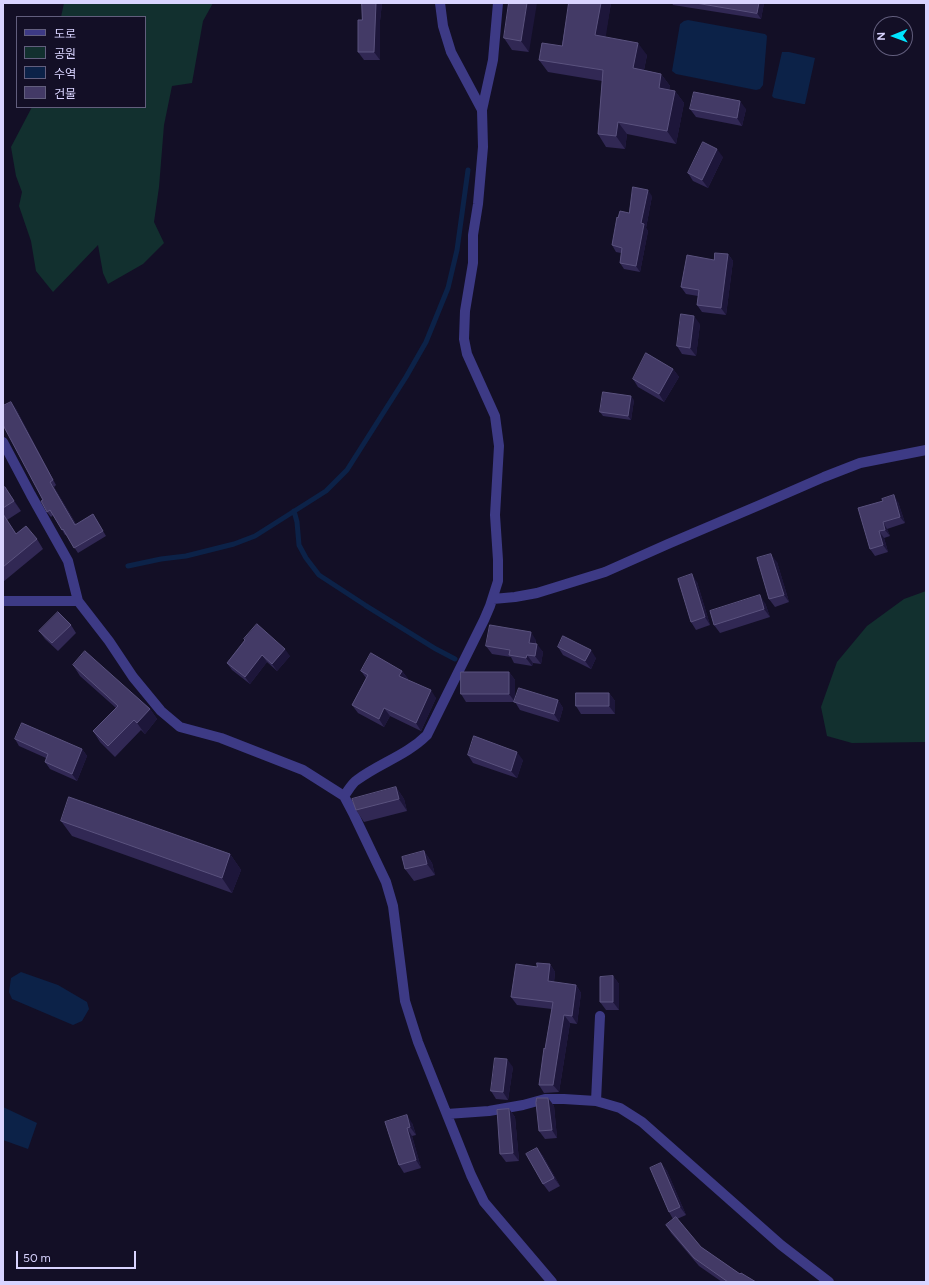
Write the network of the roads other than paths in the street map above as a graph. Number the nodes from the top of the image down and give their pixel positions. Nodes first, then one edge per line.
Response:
1 (440, 3) edge
2 (498, 3) edge
3 (482, 110) junction
4 (3, 442) edge
5 (926, 450) edge
6 (492, 599) junction
7 (3, 601) edge
8 (78, 601) junction
9 (344, 796) junction
10 (600, 1016) dead end
11 (596, 1101) junction
12 (447, 1114) junction
13 (552, 1282) edge
14 (829, 1282) edge

1 - 3 street
2 - 3 street
3 - 6 street
4 - 8 street
5 - 6 street
6 - 9 street
7 - 8 street
8 - 9 street
9 - 12 street
10 - 11 street
11 - 12 street
11 - 14 street
12 - 13 street

